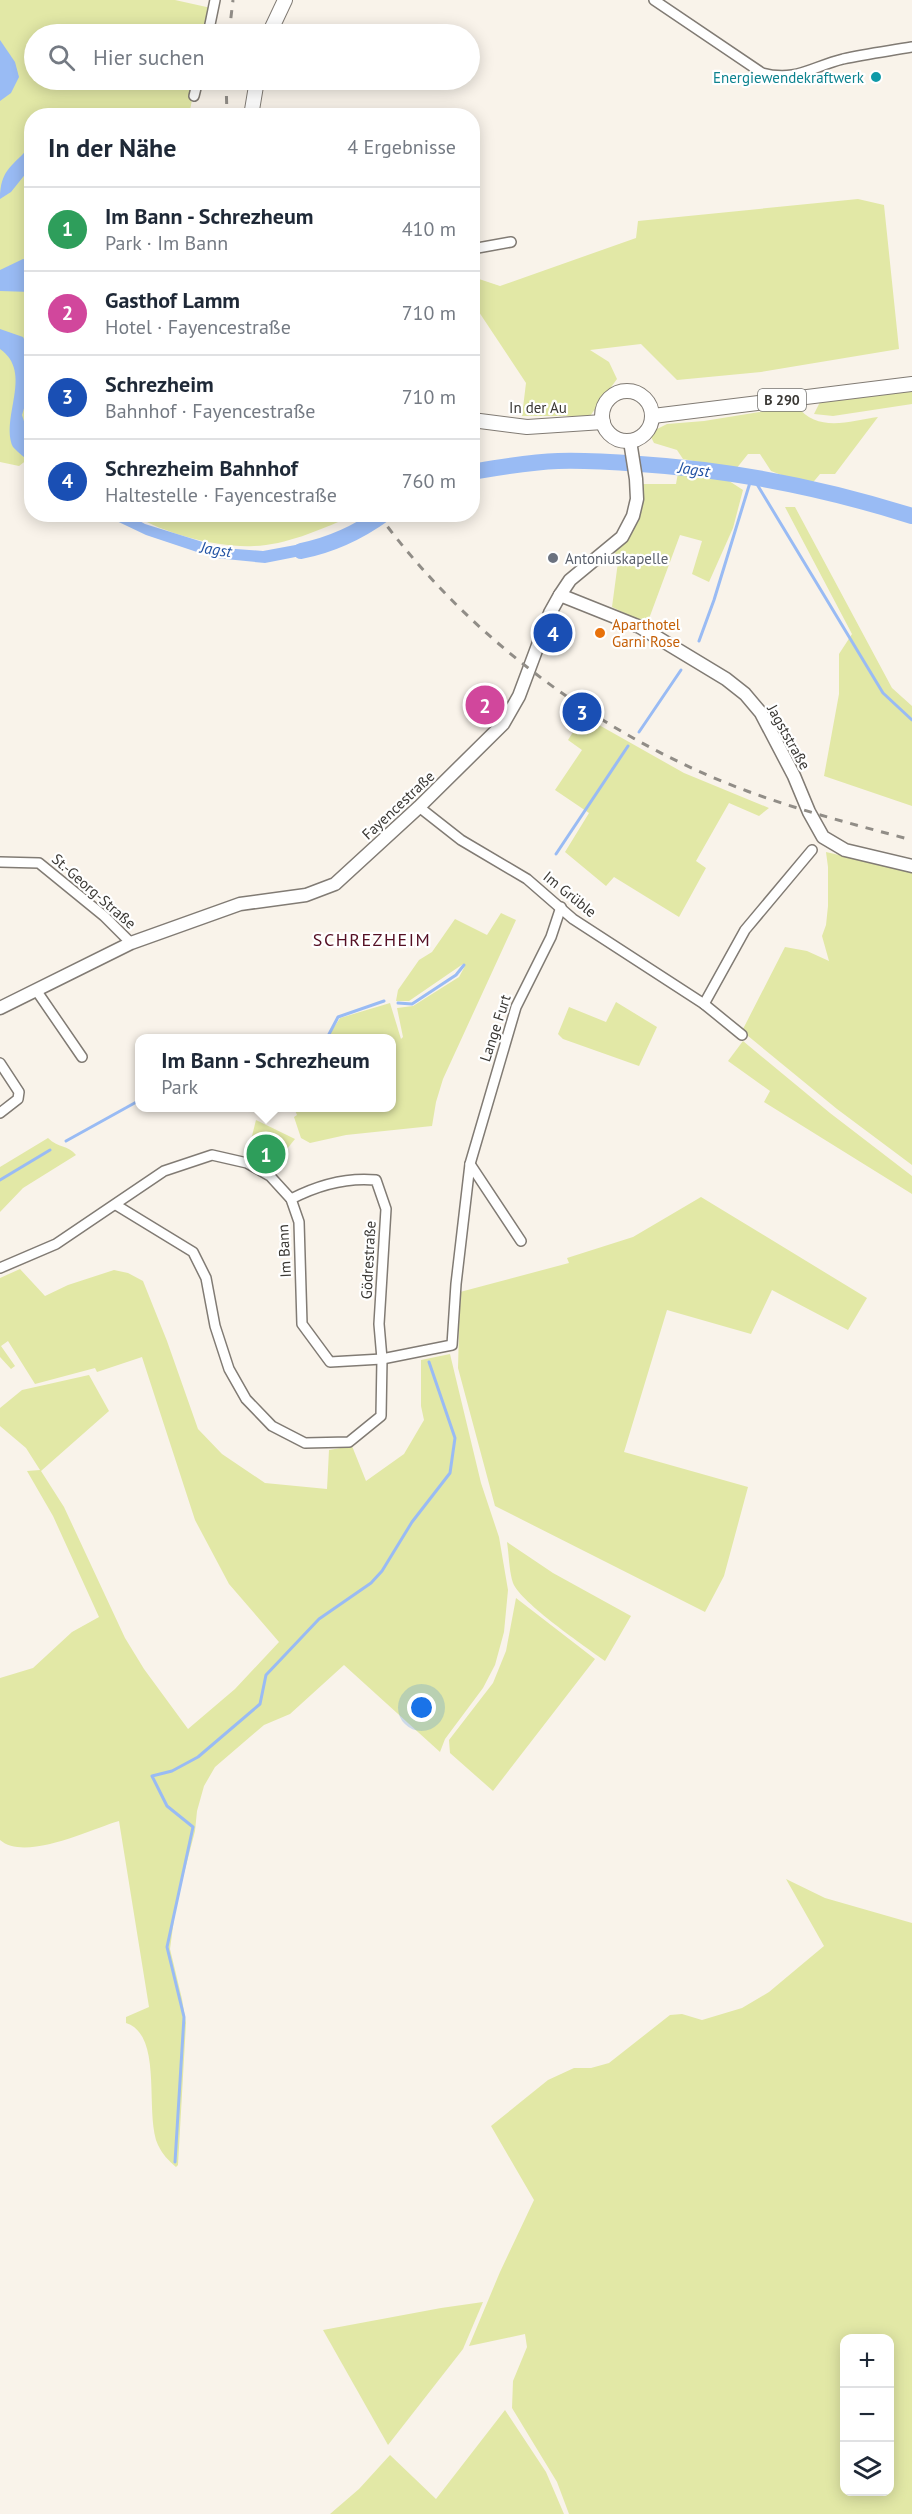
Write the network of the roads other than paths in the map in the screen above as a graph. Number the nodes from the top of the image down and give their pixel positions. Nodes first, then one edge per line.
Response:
1 (215, 0) edge
2 (285, 0) edge
3 (654, 0) edge
4 (209, 24) edge
5 (274, 24) edge
6 (912, 47) edge
7 (196, 90) edge
8 (255, 90) edge
9 (194, 96) dead end
10 (252, 108) edge
11 (511, 242) dead end
12 (480, 248) edge
13 (912, 384) edge
14 (653, 416) junction
15 (480, 421) edge
16 (603, 422) junction
17 (631, 447) junction
18 (560, 595) junction
19 (419, 807) junction
20 (813, 850) dead end
21 (0, 862) edge
22 (912, 866) edge
23 (561, 907) junction
24 (131, 943) junction
25 (36, 990) junction
26 (704, 1004) junction
27 (0, 1008) edge
28 (741, 1035) dead end
29 (82, 1057) dead end
30 (0, 1063) edge
31 (0, 1113) edge
32 (470, 1164) junction
33 (291, 1199) junction
34 (116, 1205) junction
35 (521, 1241) dead end
36 (0, 1268) edge
37 (452, 1345) joint
38 (382, 1359) junction

1 - 4 street
2 - 5 main road
3 - 6 street
7 - 9 street
8 - 10 main road
11 - 12 street
13 - 14 main road, B 290
14 - 16 main road
14 - 17 main road
15 - 16 main road, In der Au
16 - 17 main road
17 - 18 street, Fayencestraße
18 - 19 street, Fayencestraße
18 - 22 street, Jagststraße
19 - 23 street, Im Grüble
19 - 24 street, Fayencestraße
20 - 26 street
21 - 24 street, St.-Georg-Straße
23 - 26 street, Im Grüble
23 - 32 street, Lange Furt
24 - 25 street, Fayencestraße
25 - 27 street, Fayencestraße
25 - 29 street
26 - 28 street, Im Grüble
30 - 31 street
32 - 35 street
32 - 37 street, Lange Furt
33 - 34 street, Im Bann
33 - 38 street, Im Bann
33 - 38 street, Gödrestraße
34 - 36 street, Im Bann
34 - 38 street
37 - 38 street, Im Bann

